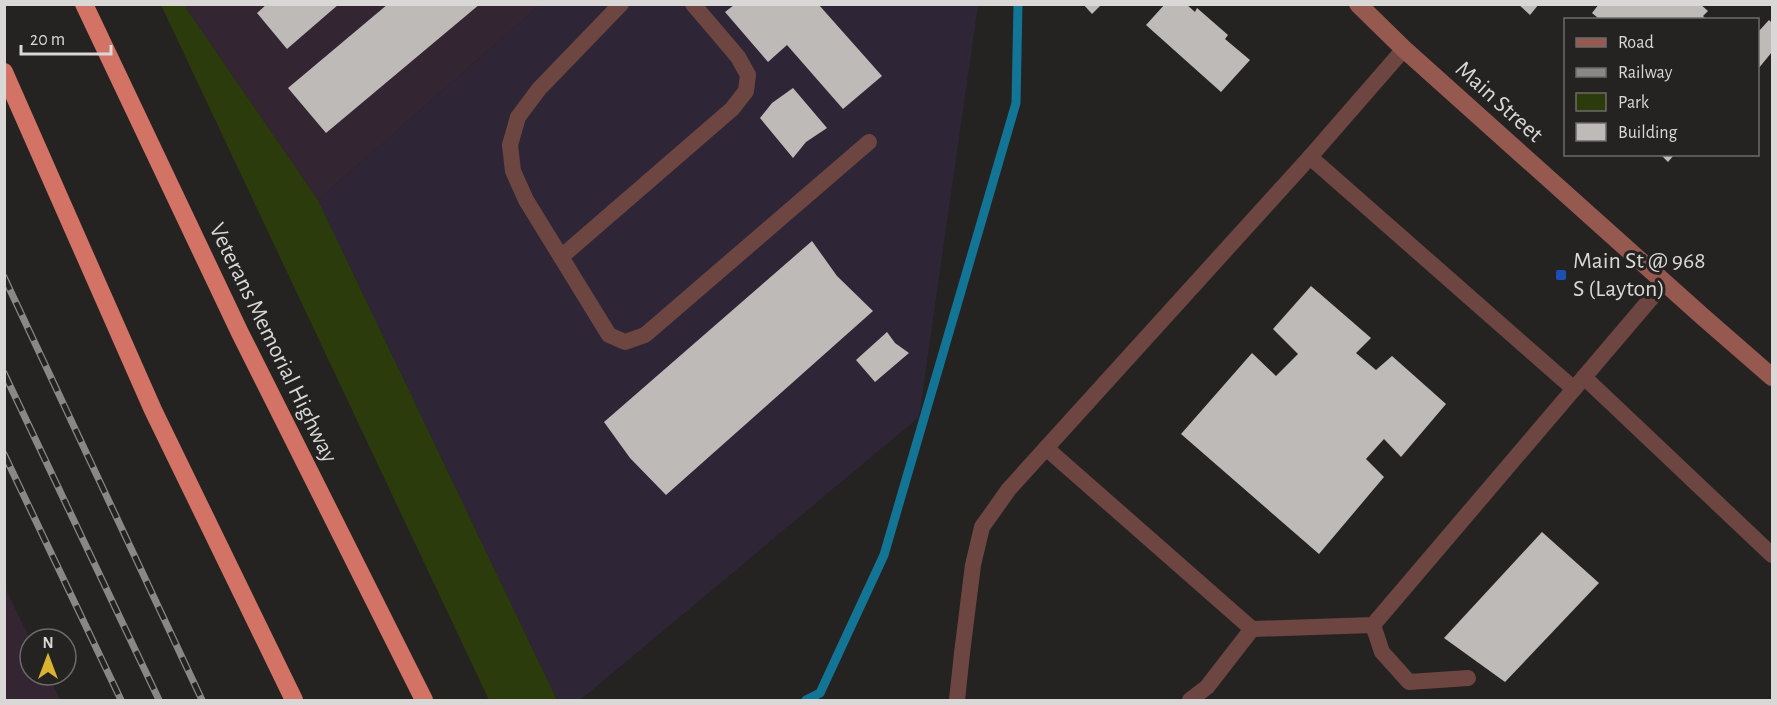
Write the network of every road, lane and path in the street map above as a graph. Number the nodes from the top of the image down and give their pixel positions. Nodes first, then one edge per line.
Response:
1 (84, 4) edge
2 (621, 4) edge
3 (693, 4) edge
4 (1358, 4) edge
5 (1404, 49) junction
6 (4, 72) edge
7 (869, 142) dead end
8 (1310, 157) junction
9 (561, 256) junction
10 (1665, 282) junction
11 (1773, 376) edge
12 (1579, 383) junction
13 (1046, 448) junction
14 (1773, 555) edge
15 (1372, 625) junction
16 (1252, 629) junction
17 (1468, 678) dead end
18 (294, 700) edge
19 (424, 700) edge
20 (957, 700) edge
21 (1190, 700) edge

1 - 19 highway, Veterans Memorial Highway
2 - 9 lane
3 - 9 lane
4 - 5 main road, Main Street
5 - 8 lane
5 - 10 main road, Main Street
6 - 18 highway
7 - 9 lane
8 - 12 lane
8 - 13 lane
10 - 11 main road, Main Street
10 - 12 lane
12 - 14 lane
12 - 15 lane
13 - 16 lane
13 - 20 lane
15 - 16 lane
15 - 17 lane
16 - 21 lane

